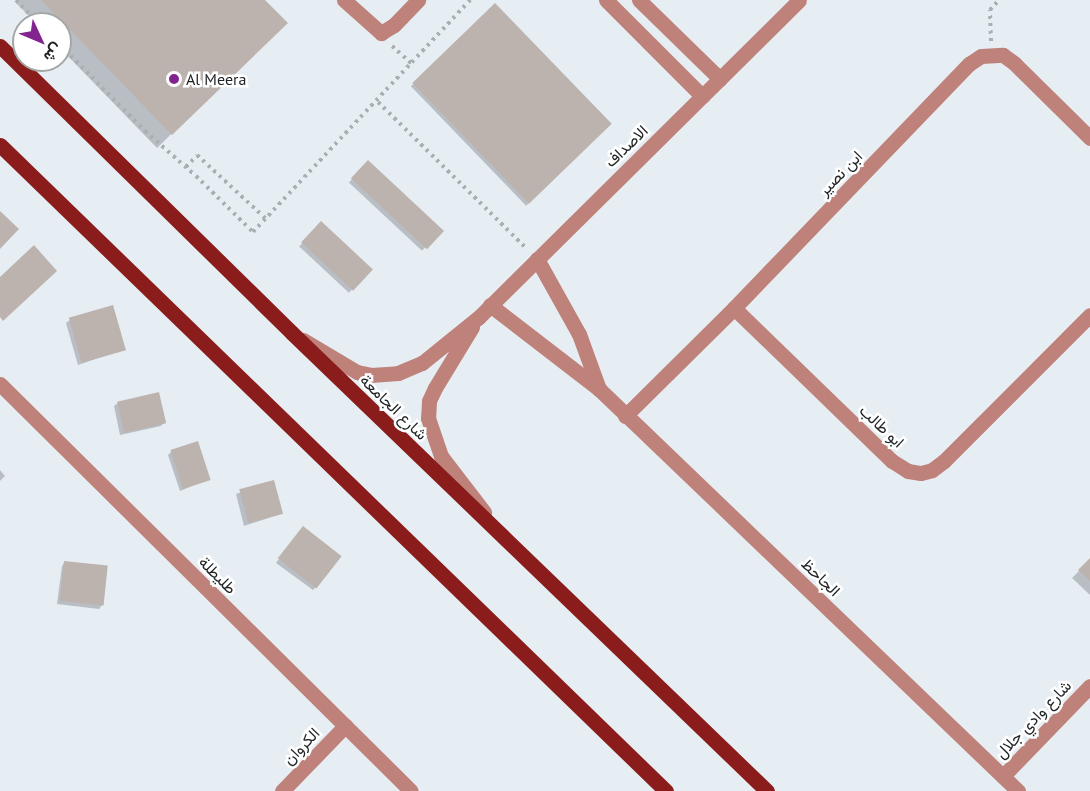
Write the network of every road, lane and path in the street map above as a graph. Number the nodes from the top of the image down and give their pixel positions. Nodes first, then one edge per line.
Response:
1 (16, 0) edge
2 (344, 0) edge
3 (418, 0) edge
4 (470, 0) edge
5 (606, 0) edge
6 (639, 0) edge
7 (799, 0) edge
8 (999, 0) edge
9 (28, 12) edge
10 (0, 46) edge
11 (992, 54) junction
12 (72, 57) edge
13 (720, 79) junction
14 (702, 96) junction
15 (378, 102) junction
16 (1090, 138) edge
17 (0, 145) edge
18 (186, 167) junction
19 (266, 219) junction
20 (537, 259) junction
21 (490, 305) junction
22 (734, 309) junction
23 (1090, 315) edge
24 (479, 317) junction
25 (291, 333) junction
26 (0, 384) edge
27 (599, 389) junction
28 (625, 416) junction
29 (505, 539) junction
30 (1090, 686) edge
31 (345, 726) junction
32 (1003, 776) junction
33 (282, 791) edge
34 (411, 791) edge
35 (666, 791) edge
36 (766, 791) edge
37 (1018, 791) edge

1 - 9 path
2 - 3 street
4 - 15 path
5 - 14 street
6 - 13 street
7 - 13 street, الاصداف
8 - 11 path
10 - 25 main road, شارع الجامعة
11 - 16 street
11 - 22 street, ابن نصير
12 - 18 path
13 - 14 street, الاصداف
14 - 20 street, الاصداف
15 - 19 path
15 - 20 path
17 - 35 main road
18 - 19 path
18 - 19 path
20 - 21 street, الاصداف
20 - 27 street, الجاحظ
21 - 24 street, الاصداف
21 - 27 street, الجاحظ
22 - 23 street, ابو طالب
22 - 28 street, ابن نصير
24 - 25 street, الاصداف
24 - 29 street, الاصداف
25 - 29 main road, شارع الجامعة
26 - 31 street, طليطلة
27 - 28 street, الجاحظ
28 - 32 street, الجاحظ
29 - 36 main road, شارع الجامعة
30 - 32 street, شارع وادي جلال
31 - 33 street, الكروان
31 - 34 street, طليطلة
32 - 37 street, الجاحظ

